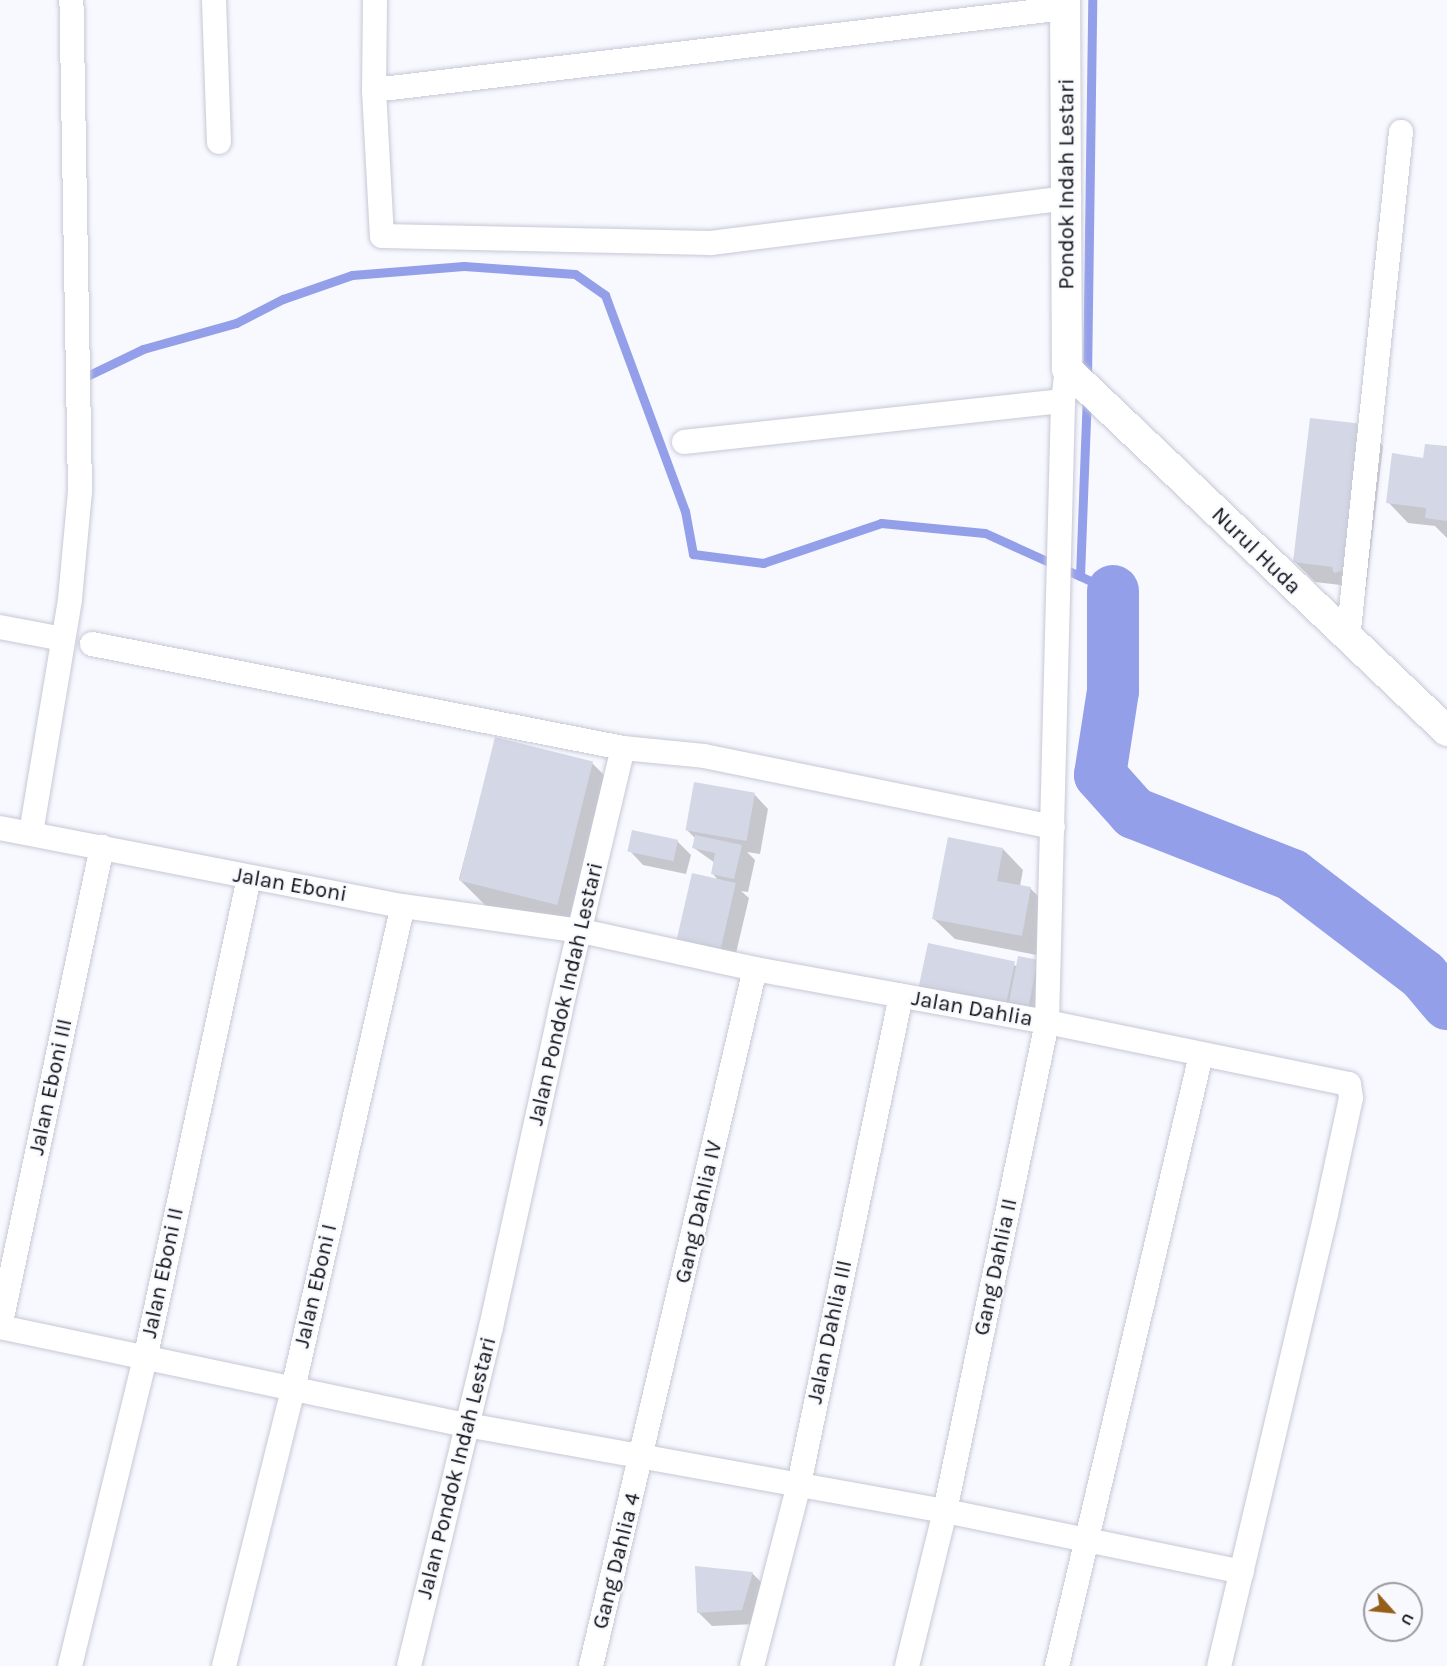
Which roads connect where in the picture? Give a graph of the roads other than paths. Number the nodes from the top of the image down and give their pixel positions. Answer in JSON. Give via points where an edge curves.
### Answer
{"nodes":[{"id":1,"x":71,"y":0,"type":"edge"},
{"id":2,"x":214,"y":0,"type":"edge"},
{"id":3,"x":375,"y":0,"type":"edge"},
{"id":4,"x":1065,"y":4,"type":"edge"},
{"id":5,"x":374,"y":90,"type":"junction"},
{"id":6,"x":1401,"y":132,"type":"dead end"},
{"id":7,"x":219,"y":142,"type":"dead end"},
{"id":8,"x":1069,"y":198,"type":"junction"},
{"id":9,"x":1067,"y":369,"type":"junction"},
{"id":10,"x":1063,"y":401,"type":"junction"},
{"id":11,"x":684,"y":442,"type":"dead end"},
{"id":12,"x":0,"y":627,"type":"edge"},
{"id":13,"x":63,"y":639,"type":"junction"},
{"id":14,"x":1348,"y":639,"type":"junction"},
{"id":15,"x":92,"y":644,"type":"dead end"},
{"id":16,"x":1447,"y":731,"type":"edge"},
{"id":17,"x":623,"y":748,"type":"junction"},
{"id":18,"x":1053,"y":827,"type":"junction"},
{"id":19,"x":0,"y":828,"type":"edge"},
{"id":20,"x":32,"y":833,"type":"junction"},
{"id":21,"x":102,"y":847,"type":"junction"},
{"id":22,"x":249,"y":878,"type":"junction"},
{"id":23,"x":403,"y":906,"type":"junction"},
{"id":24,"x":582,"y":931,"type":"junction"},
{"id":25,"x":754,"y":969,"type":"junction"},
{"id":26,"x":901,"y":996,"type":"junction"},
{"id":27,"x":1047,"y":1022,"type":"junction"},
{"id":28,"x":1201,"y":1055,"type":"junction"},
{"id":29,"x":0,"y":1327,"type":"edge"},
{"id":30,"x":145,"y":1359,"type":"junction"},
{"id":31,"x":293,"y":1389,"type":"junction"},
{"id":32,"x":467,"y":1425,"type":"junction"},
{"id":33,"x":643,"y":1455,"type":"junction"},
{"id":34,"x":798,"y":1484,"type":"junction"},
{"id":35,"x":945,"y":1511,"type":"junction"},
{"id":36,"x":1086,"y":1543,"type":"junction"},
{"id":37,"x":1242,"y":1572,"type":"junction"},
{"id":38,"x":70,"y":1666,"type":"edge"},
{"id":39,"x":224,"y":1666,"type":"edge"},
{"id":40,"x":409,"y":1666,"type":"edge"},
{"id":41,"x":591,"y":1666,"type":"edge"},
{"id":42,"x":752,"y":1666,"type":"edge"},
{"id":43,"x":907,"y":1666,"type":"edge"},
{"id":44,"x":1057,"y":1666,"type":"edge"},
{"id":45,"x":1219,"y":1666,"type":"edge"}],
"edges":[{"from":1,"to":13,"type":"street","via":[[80,492]]},
{"from":2,"to":7,"type":"street"},
{"from":3,"to":5,"type":"street"},
{"from":4,"to":5,"type":"street"},
{"from":4,"to":8,"type":"street","name":"Pondok Indah Lestari"},
{"from":5,"to":8,"type":"street","via":[[382,236],[711,243]]},
{"from":6,"to":14,"type":"street"},
{"from":8,"to":9,"type":"street","name":"Pondok Indah Lestari"},
{"from":9,"to":10,"type":"street","name":"Gang Dahlia II"},
{"from":9,"to":14,"type":"street","name":"Nurul Huda"},
{"from":10,"to":11,"type":"street"},
{"from":10,"to":18,"type":"street","name":"Gang Dahlia II"},
{"from":12,"to":13,"type":"street"},
{"from":13,"to":20,"type":"street"},
{"from":14,"to":16,"type":"street","name":"Nurul Huda"},
{"from":15,"to":17,"type":"street"},
{"from":17,"to":18,"type":"street","via":[[704,756]]},
{"from":17,"to":24,"type":"street","name":"Jalan Pondok Indah Lestari"},
{"from":18,"to":27,"type":"street","name":"Gang Dahlia II"},
{"from":19,"to":20,"type":"street","name":"Jalan Eboni"},
{"from":20,"to":21,"type":"street","name":"Jalan Eboni"},
{"from":21,"to":22,"type":"street","name":"Jalan Eboni"},
{"from":21,"to":29,"type":"street","name":"Jalan Eboni III"},
{"from":22,"to":23,"type":"street","name":"Jalan Eboni"},
{"from":22,"to":30,"type":"street","name":"Jalan Eboni II"},
{"from":23,"to":24,"type":"street","name":"Jalan Eboni"},
{"from":23,"to":31,"type":"street","name":"Jalan Eboni I"},
{"from":24,"to":25,"type":"street","name":"Jalan Dahlia"},
{"from":24,"to":32,"type":"street","name":"Jalan Pondok Indah Lestari"},
{"from":25,"to":26,"type":"street","name":"Jalan Dahlia"},
{"from":25,"to":33,"type":"street","name":"Gang Dahlia IV"},
{"from":26,"to":27,"type":"street","name":"Jalan Dahlia"},
{"from":26,"to":34,"type":"street","name":"Jalan Dahlia III"},
{"from":27,"to":28,"type":"street","name":"Jalan Dahlia"},
{"from":27,"to":35,"type":"street","name":"Gang Dahlia II"},
{"from":28,"to":36,"type":"street"},
{"from":28,"to":37,"type":"street","name":"Jalan Dahlia","via":[[1340,1080],[1349,1084],[1352,1098]]},
{"from":29,"to":30,"type":"street"},
{"from":30,"to":31,"type":"street"},
{"from":30,"to":38,"type":"street","name":"Jalan Eboni II"},
{"from":31,"to":32,"type":"street"},
{"from":31,"to":39,"type":"street","name":"Jalan Eboni I"},
{"from":32,"to":33,"type":"street"},
{"from":32,"to":40,"type":"street","name":"Jalan Pondok Indah Lestari"},
{"from":33,"to":34,"type":"street"},
{"from":33,"to":41,"type":"street","name":"Gang Dahlia 4"},
{"from":34,"to":35,"type":"street"},
{"from":34,"to":42,"type":"street","name":"Jalan Dahlia III"},
{"from":35,"to":36,"type":"street"},
{"from":35,"to":43,"type":"street","name":"Gang Dahlia II"},
{"from":36,"to":37,"type":"street"},
{"from":36,"to":44,"type":"street"},
{"from":37,"to":45,"type":"street"}]}
